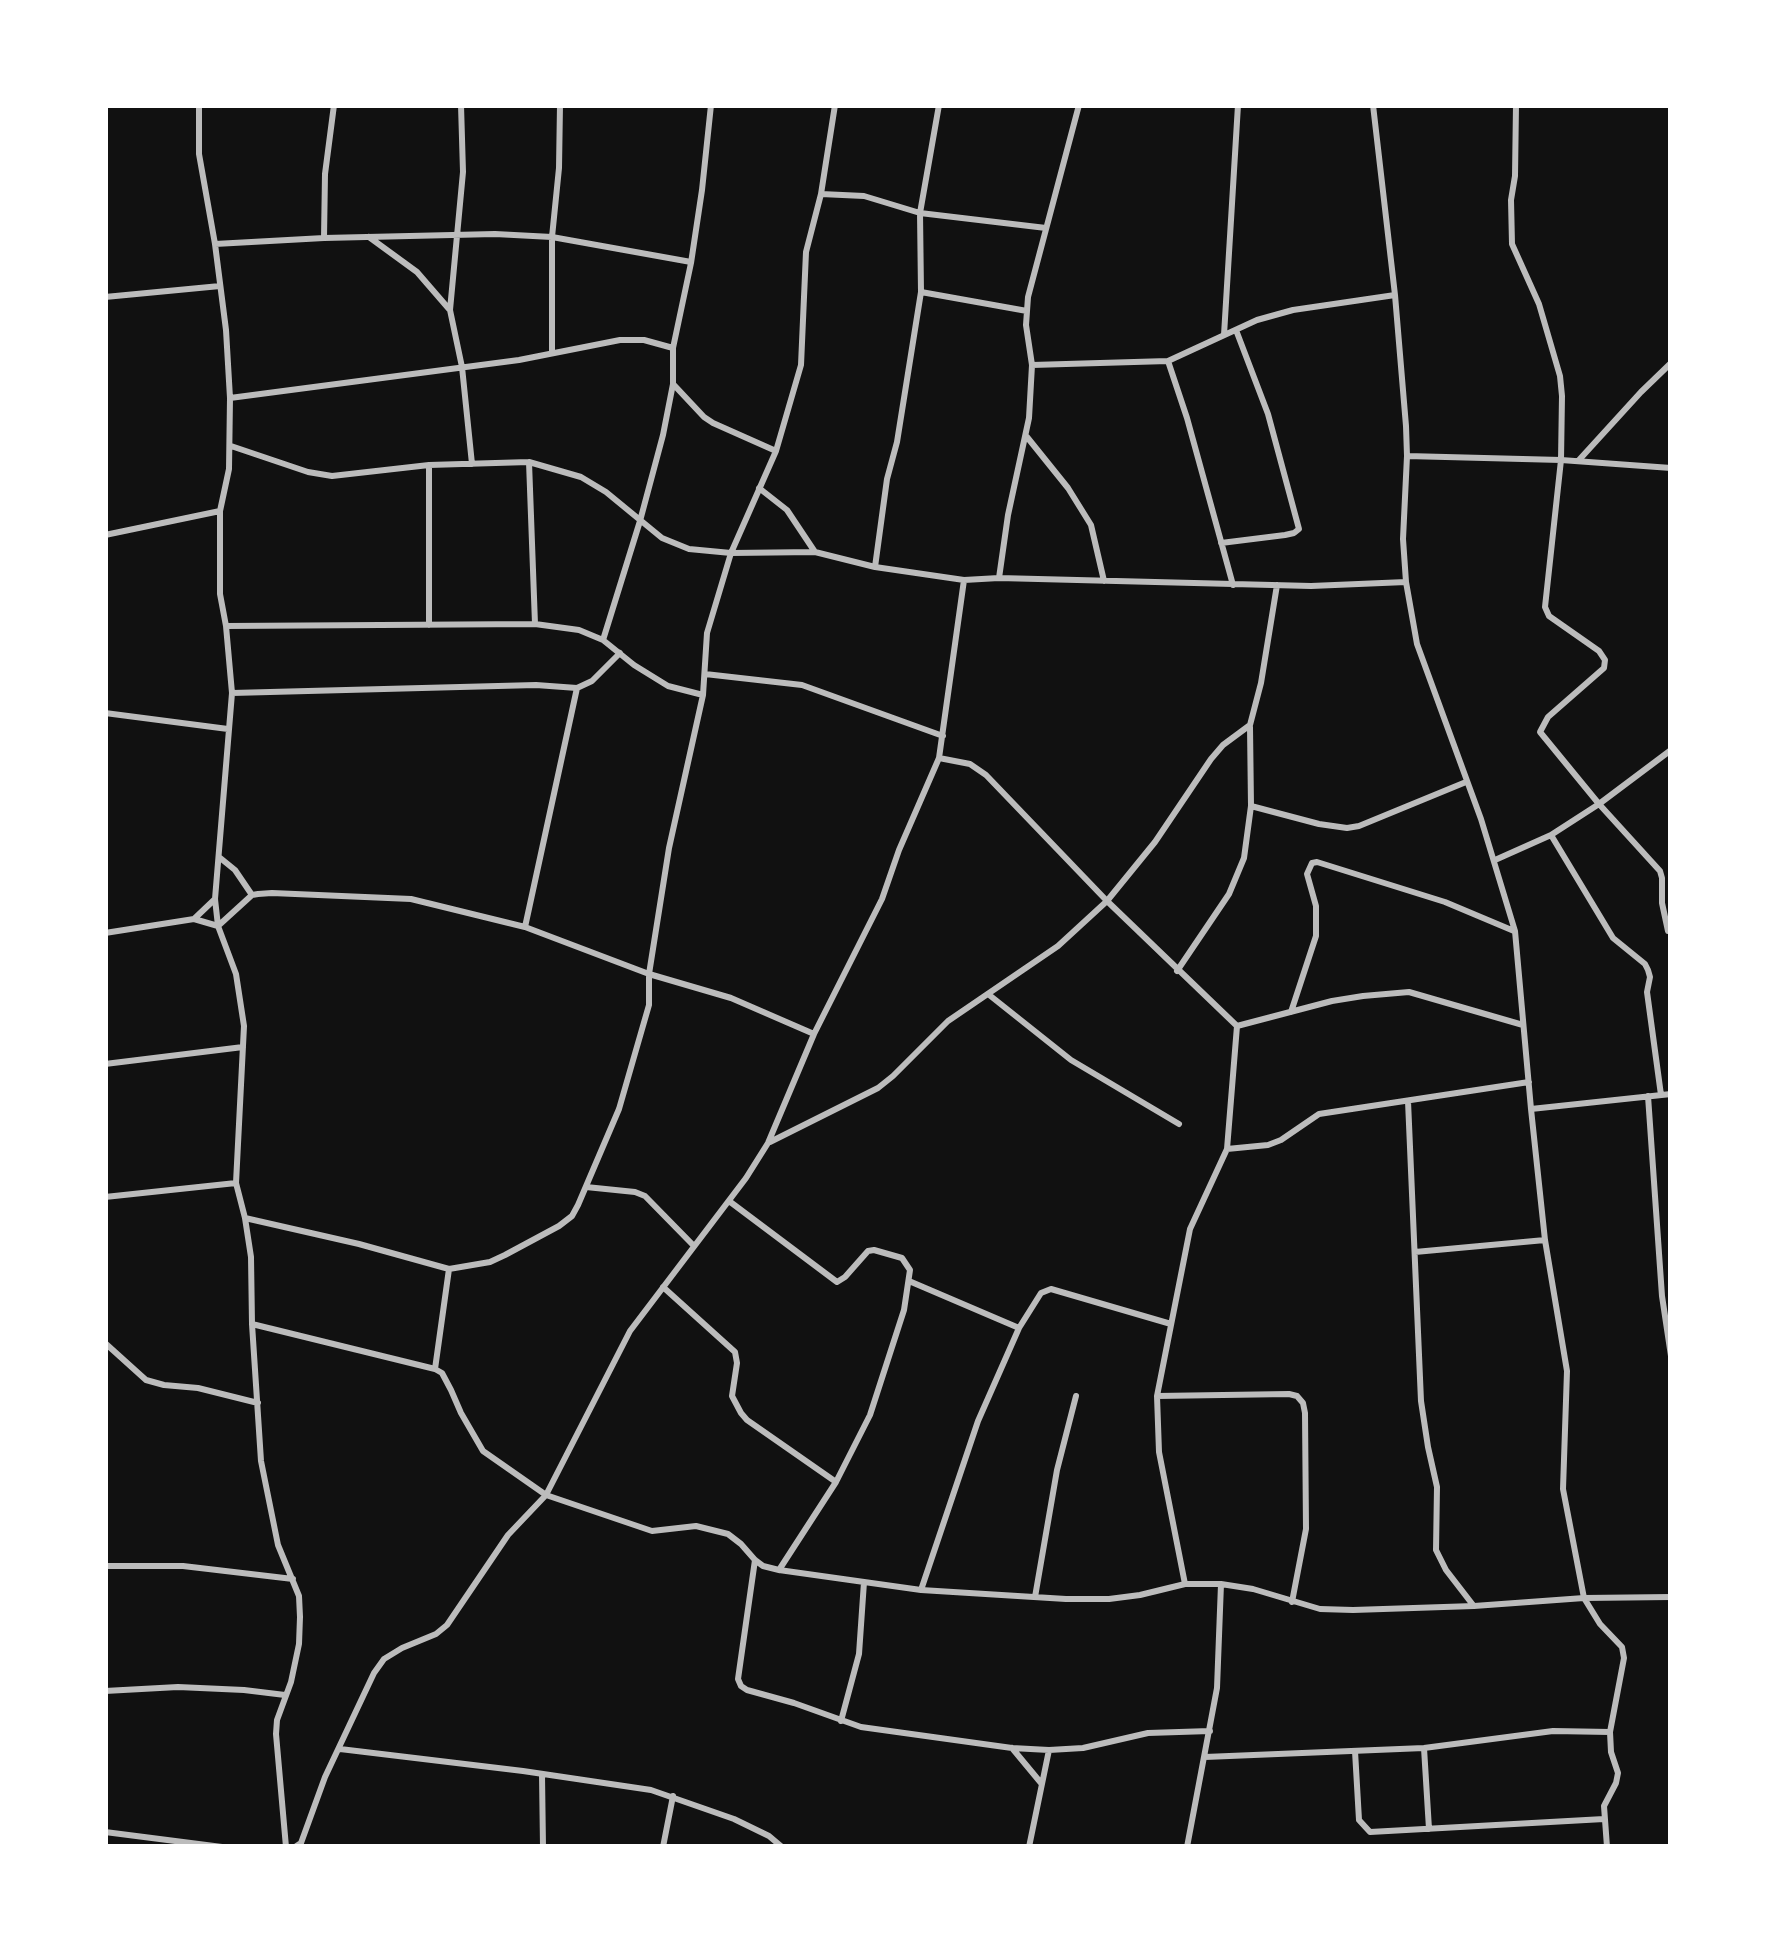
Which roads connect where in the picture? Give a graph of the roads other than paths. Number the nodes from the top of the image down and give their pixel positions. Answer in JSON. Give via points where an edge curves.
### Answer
{"nodes":[{"id":1,"x":199,"y":105,"type":"edge"},
{"id":2,"x":334,"y":105,"type":"edge"},
{"id":3,"x":461,"y":105,"type":"edge"},
{"id":4,"x":560,"y":105,"type":"edge"},
{"id":5,"x":711,"y":105,"type":"edge"},
{"id":6,"x":835,"y":105,"type":"edge"},
{"id":7,"x":939,"y":105,"type":"edge"},
{"id":8,"x":1080,"y":105,"type":"edge"},
{"id":9,"x":1238,"y":105,"type":"edge"},
{"id":10,"x":1372,"y":105,"type":"edge"},
{"id":11,"x":1516,"y":105,"type":"edge"},
{"id":12,"x":821,"y":194,"type":"junction"},
{"id":13,"x":920,"y":212,"type":"junction"},
{"id":14,"x":1046,"y":228,"type":"junction"},
{"id":15,"x":457,"y":234,"type":"junction"},
{"id":16,"x":368,"y":236,"type":"junction"},
{"id":17,"x":552,"y":237,"type":"junction"},
{"id":18,"x":324,"y":238,"type":"junction"},
{"id":19,"x":215,"y":244,"type":"junction"},
{"id":20,"x":692,"y":262,"type":"junction"},
{"id":21,"x":220,"y":286,"type":"junction"},
{"id":22,"x":920,"y":292,"type":"junction"},
{"id":23,"x":1395,"y":294,"type":"junction"},
{"id":24,"x":105,"y":296,"type":"edge"},
{"id":25,"x":450,"y":310,"type":"junction"},
{"id":26,"x":1027,"y":310,"type":"junction"},
{"id":27,"x":1236,"y":330,"type":"junction"},
{"id":28,"x":1224,"y":335,"type":"junction"},
{"id":29,"x":673,"y":348,"type":"junction"},
{"id":30,"x":552,"y":352,"type":"junction"},
{"id":31,"x":1168,"y":361,"type":"junction"},
{"id":32,"x":1671,"y":363,"type":"edge"},
{"id":33,"x":1032,"y":365,"type":"junction"},
{"id":34,"x":462,"y":368,"type":"junction"},
{"id":35,"x":673,"y":384,"type":"junction"},
{"id":36,"x":230,"y":398,"type":"junction"},
{"id":37,"x":1026,"y":436,"type":"junction"},
{"id":38,"x":231,"y":446,"type":"junction"},
{"id":39,"x":776,"y":452,"type":"junction"},
{"id":40,"x":1407,"y":456,"type":"junction"},
{"id":41,"x":1561,"y":460,"type":"junction"},
{"id":42,"x":529,"y":462,"type":"junction"},
{"id":43,"x":1578,"y":462,"type":"junction"},
{"id":44,"x":472,"y":464,"type":"junction"},
{"id":45,"x":429,"y":465,"type":"junction"},
{"id":46,"x":1671,"y":468,"type":"edge"},
{"id":47,"x":760,"y":488,"type":"junction"},
{"id":48,"x":220,"y":511,"type":"junction"},
{"id":49,"x":640,"y":521,"type":"junction"},
{"id":50,"x":105,"y":535,"type":"edge"},
{"id":51,"x":1221,"y":543,"type":"junction"},
{"id":52,"x":815,"y":552,"type":"junction"},
{"id":53,"x":731,"y":553,"type":"junction"},
{"id":54,"x":875,"y":567,"type":"junction"},
{"id":55,"x":999,"y":578,"type":"junction"},
{"id":56,"x":964,"y":580,"type":"junction"},
{"id":57,"x":1104,"y":581,"type":"junction"},
{"id":58,"x":1406,"y":582,"type":"junction"},
{"id":59,"x":1233,"y":585,"type":"junction"},
{"id":60,"x":1277,"y":585,"type":"junction"},
{"id":61,"x":535,"y":624,"type":"junction"},
{"id":62,"x":429,"y":625,"type":"junction"},
{"id":63,"x":226,"y":626,"type":"junction"},
{"id":64,"x":603,"y":640,"type":"junction"},
{"id":65,"x":620,"y":654,"type":"junction"},
{"id":66,"x":705,"y":674,"type":"junction"},
{"id":67,"x":577,"y":688,"type":"junction"},
{"id":68,"x":232,"y":693,"type":"junction"},
{"id":69,"x":704,"y":694,"type":"junction"},
{"id":70,"x":105,"y":712,"type":"edge"},
{"id":71,"x":1250,"y":726,"type":"junction"},
{"id":72,"x":228,"y":729,"type":"junction"},
{"id":73,"x":943,"y":736,"type":"junction"},
{"id":74,"x":1671,"y":750,"type":"edge"},
{"id":75,"x":939,"y":758,"type":"junction"},
{"id":76,"x":1466,"y":782,"type":"junction"},
{"id":77,"x":1599,"y":804,"type":"junction"},
{"id":78,"x":1251,"y":806,"type":"junction"},
{"id":79,"x":1551,"y":835,"type":"junction"},
{"id":80,"x":219,"y":857,"type":"junction"},
{"id":81,"x":1495,"y":860,"type":"junction"},
{"id":82,"x":252,"y":895,"type":"junction"},
{"id":83,"x":215,"y":899,"type":"junction"},
{"id":84,"x":1107,"y":901,"type":"junction"},
{"id":85,"x":194,"y":920,"type":"junction"},
{"id":86,"x":218,"y":926,"type":"junction"},
{"id":87,"x":525,"y":927,"type":"junction"},
{"id":88,"x":1515,"y":931,"type":"junction"},
{"id":89,"x":1668,"y":931,"type":"dead end"},
{"id":90,"x":105,"y":932,"type":"edge"},
{"id":91,"x":1178,"y":971,"type":"junction"},
{"id":92,"x":649,"y":974,"type":"junction"},
{"id":93,"x":988,"y":994,"type":"junction"},
{"id":94,"x":1291,"y":1012,"type":"junction"},
{"id":95,"x":1523,"y":1025,"type":"junction"},
{"id":96,"x":1236,"y":1026,"type":"junction"},
{"id":97,"x":814,"y":1034,"type":"junction"},
{"id":98,"x":243,"y":1047,"type":"junction"},
{"id":99,"x":105,"y":1064,"type":"edge"},
{"id":100,"x":1529,"y":1082,"type":"junction"},
{"id":101,"x":1671,"y":1094,"type":"edge"},
{"id":102,"x":1661,"y":1095,"type":"junction"},
{"id":103,"x":1648,"y":1096,"type":"junction"},
{"id":104,"x":1408,"y":1100,"type":"junction"},
{"id":105,"x":1530,"y":1109,"type":"junction"},
{"id":106,"x":1178,"y":1124,"type":"dead end"},
{"id":107,"x":768,"y":1142,"type":"junction"},
{"id":108,"x":1227,"y":1149,"type":"junction"},
{"id":109,"x":236,"y":1183,"type":"junction"},
{"id":110,"x":586,"y":1187,"type":"junction"},
{"id":111,"x":105,"y":1197,"type":"edge"},
{"id":112,"x":729,"y":1201,"type":"junction"},
{"id":113,"x":245,"y":1218,"type":"junction"},
{"id":114,"x":1546,"y":1240,"type":"junction"},
{"id":115,"x":694,"y":1246,"type":"junction"},
{"id":116,"x":1415,"y":1252,"type":"junction"},
{"id":117,"x":449,"y":1269,"type":"junction"},
{"id":118,"x":910,"y":1282,"type":"junction"},
{"id":119,"x":663,"y":1286,"type":"junction"},
{"id":120,"x":252,"y":1324,"type":"junction"},
{"id":121,"x":1171,"y":1324,"type":"junction"},
{"id":122,"x":1020,"y":1328,"type":"junction"},
{"id":123,"x":105,"y":1342,"type":"edge"},
{"id":124,"x":1671,"y":1356,"type":"edge"},
{"id":125,"x":435,"y":1369,"type":"junction"},
{"id":126,"x":1076,"y":1396,"type":"dead end"},
{"id":127,"x":1157,"y":1396,"type":"junction"},
{"id":128,"x":258,"y":1403,"type":"junction"},
{"id":129,"x":836,"y":1482,"type":"junction"},
{"id":130,"x":546,"y":1495,"type":"junction"},
{"id":131,"x":755,"y":1560,"type":"junction"},
{"id":132,"x":105,"y":1566,"type":"edge"},
{"id":133,"x":778,"y":1570,"type":"junction"},
{"id":134,"x":293,"y":1579,"type":"junction"},
{"id":135,"x":864,"y":1582,"type":"junction"},
{"id":136,"x":1185,"y":1584,"type":"junction"},
{"id":137,"x":1220,"y":1584,"type":"junction"},
{"id":138,"x":921,"y":1590,"type":"junction"},
{"id":139,"x":1671,"y":1596,"type":"edge"},
{"id":140,"x":1035,"y":1597,"type":"junction"},
{"id":141,"x":1584,"y":1598,"type":"junction"},
{"id":142,"x":1292,"y":1602,"type":"junction"},
{"id":143,"x":1474,"y":1606,"type":"junction"},
{"id":144,"x":105,"y":1691,"type":"edge"},
{"id":145,"x":285,"y":1696,"type":"junction"},
{"id":146,"x":841,"y":1720,"type":"junction"},
{"id":147,"x":1210,"y":1731,"type":"junction"},
{"id":148,"x":1610,"y":1732,"type":"junction"},
{"id":149,"x":1012,"y":1748,"type":"junction"},
{"id":150,"x":1424,"y":1748,"type":"junction"},
{"id":151,"x":340,"y":1749,"type":"junction"},
{"id":152,"x":1048,"y":1750,"type":"junction"},
{"id":153,"x":1355,"y":1751,"type":"junction"},
{"id":154,"x":1205,"y":1758,"type":"junction"},
{"id":155,"x":542,"y":1775,"type":"junction"},
{"id":156,"x":1042,"y":1784,"type":"junction"},
{"id":157,"x":673,"y":1796,"type":"junction"},
{"id":158,"x":1604,"y":1819,"type":"junction"},
{"id":159,"x":1429,"y":1829,"type":"junction"},
{"id":160,"x":105,"y":1832,"type":"edge"},
{"id":161,"x":170,"y":1844,"type":"edge"},
{"id":162,"x":301,"y":1845,"type":"edge"},
{"id":163,"x":222,"y":1847,"type":"edge"},
{"id":164,"x":286,"y":1847,"type":"edge"},
{"id":165,"x":543,"y":1847,"type":"edge"},
{"id":166,"x":663,"y":1847,"type":"edge"},
{"id":167,"x":782,"y":1847,"type":"edge"},
{"id":168,"x":1029,"y":1847,"type":"edge"},
{"id":169,"x":1187,"y":1847,"type":"edge"},
{"id":170,"x":1607,"y":1847,"type":"edge"}],
"edges":[{"from":1,"to":19,"type":"street"},
{"from":2,"to":18,"type":"street"},
{"from":3,"to":15,"type":"street"},
{"from":4,"to":17,"type":"street"},
{"from":5,"to":20,"type":"street"},
{"from":6,"to":12,"type":"street"},
{"from":7,"to":13,"type":"street"},
{"from":8,"to":14,"type":"street"},
{"from":9,"to":28,"type":"street"},
{"from":10,"to":23,"type":"street"},
{"from":11,"to":41,"type":"street","via":[[1512,244],[1560,376]]},
{"from":12,"to":13,"type":"street","via":[[864,196]]},
{"from":12,"to":39,"type":"street","via":[[806,252],[801,364]]},
{"from":13,"to":14,"type":"street"},
{"from":13,"to":22,"type":"street"},
{"from":14,"to":26,"type":"street"},
{"from":15,"to":16,"type":"street"},
{"from":15,"to":17,"type":"street"},
{"from":15,"to":25,"type":"street"},
{"from":16,"to":18,"type":"street"},
{"from":16,"to":25,"type":"street","via":[[416,272]]},
{"from":17,"to":20,"type":"street"},
{"from":17,"to":30,"type":"street"},
{"from":18,"to":19,"type":"street"},
{"from":19,"to":21,"type":"street"},
{"from":20,"to":29,"type":"street"},
{"from":21,"to":24,"type":"street"},
{"from":21,"to":36,"type":"street"},
{"from":22,"to":26,"type":"street"},
{"from":22,"to":54,"type":"street"},
{"from":23,"to":27,"type":"street","via":[[1294,310]]},
{"from":23,"to":40,"type":"street"},
{"from":25,"to":34,"type":"street"},
{"from":26,"to":33,"type":"street"},
{"from":27,"to":28,"type":"street"},
{"from":27,"to":51,"type":"street","via":[[1268,414],[1299,528]]},
{"from":28,"to":31,"type":"street"},
{"from":29,"to":30,"type":"street","via":[[620,340]]},
{"from":29,"to":35,"type":"street"},
{"from":30,"to":34,"type":"street"},
{"from":31,"to":33,"type":"street"},
{"from":31,"to":51,"type":"street"},
{"from":32,"to":43,"type":"street"},
{"from":33,"to":37,"type":"street"},
{"from":34,"to":36,"type":"street"},
{"from":34,"to":44,"type":"street"},
{"from":35,"to":39,"type":"street","via":[[713,423]]},
{"from":35,"to":49,"type":"street"},
{"from":36,"to":38,"type":"street"},
{"from":37,"to":55,"type":"street"},
{"from":37,"to":57,"type":"street","via":[[1091,524]]},
{"from":38,"to":45,"type":"street","via":[[332,476]]},
{"from":38,"to":48,"type":"street"},
{"from":39,"to":47,"type":"street"},
{"from":40,"to":41,"type":"street"},
{"from":40,"to":58,"type":"street"},
{"from":41,"to":43,"type":"street"},
{"from":41,"to":77,"type":"street","via":[[1545,607],[1605,660],[1540,732]]},
{"from":42,"to":44,"type":"street"},
{"from":42,"to":49,"type":"street","via":[[581,478]]},
{"from":42,"to":61,"type":"street"},
{"from":43,"to":46,"type":"street"},
{"from":44,"to":45,"type":"street"},
{"from":45,"to":62,"type":"street"},
{"from":47,"to":52,"type":"street","via":[[787,510]]},
{"from":47,"to":53,"type":"street"},
{"from":48,"to":50,"type":"street"},
{"from":48,"to":63,"type":"street"},
{"from":49,"to":53,"type":"street","via":[[675,545]]},
{"from":49,"to":64,"type":"street"},
{"from":51,"to":59,"type":"street"},
{"from":52,"to":53,"type":"street"},
{"from":52,"to":54,"type":"street"},
{"from":53,"to":66,"type":"street","via":[[707,633]]},
{"from":54,"to":56,"type":"street"},
{"from":55,"to":56,"type":"street"},
{"from":55,"to":57,"type":"street"},
{"from":56,"to":73,"type":"street"},
{"from":57,"to":59,"type":"street"},
{"from":58,"to":60,"type":"street"},
{"from":58,"to":76,"type":"street","via":[[1417,644]]},
{"from":59,"to":60,"type":"street"},
{"from":60,"to":71,"type":"street"},
{"from":61,"to":62,"type":"street"},
{"from":61,"to":64,"type":"street"},
{"from":62,"to":63,"type":"street"},
{"from":63,"to":68,"type":"street"},
{"from":64,"to":65,"type":"street"},
{"from":65,"to":67,"type":"street"},
{"from":65,"to":69,"type":"street","via":[[668,686]]},
{"from":66,"to":69,"type":"street"},
{"from":66,"to":73,"type":"street","via":[[793,682]]},
{"from":67,"to":68,"type":"street"},
{"from":67,"to":87,"type":"street"},
{"from":68,"to":72,"type":"street"},
{"from":69,"to":92,"type":"street","via":[[668,848]]},
{"from":70,"to":72,"type":"street"},
{"from":71,"to":78,"type":"street"},
{"from":71,"to":84,"type":"street","via":[[1210,758],[1156,842]]},
{"from":72,"to":80,"type":"street"},
{"from":73,"to":75,"type":"street"},
{"from":74,"to":77,"type":"street"},
{"from":75,"to":84,"type":"street","via":[[977,768]]},
{"from":75,"to":97,"type":"street","via":[[867,932]]},
{"from":76,"to":78,"type":"street","via":[[1347,828]]},
{"from":76,"to":81,"type":"street"},
{"from":77,"to":79,"type":"street"},
{"from":77,"to":89,"type":"street","via":[[1660,871]]},
{"from":78,"to":91,"type":"street","via":[[1234,885]]},
{"from":79,"to":81,"type":"street"},
{"from":79,"to":102,"type":"street","via":[[1613,938],[1648,970]]},
{"from":80,"to":82,"type":"street"},
{"from":80,"to":83,"type":"street"},
{"from":81,"to":88,"type":"street"},
{"from":82,"to":86,"type":"street"},
{"from":82,"to":87,"type":"street","via":[[412,899]]},
{"from":83,"to":85,"type":"street"},
{"from":83,"to":86,"type":"street"},
{"from":84,"to":91,"type":"street"},
{"from":84,"to":93,"type":"street","via":[[1058,946]]},
{"from":85,"to":86,"type":"street"},
{"from":85,"to":90,"type":"street"},
{"from":86,"to":98,"type":"street","via":[[236,974]]},
{"from":87,"to":92,"type":"street"},
{"from":88,"to":94,"type":"street","via":[[1312,862],[1307,874],[1316,936]]},
{"from":88,"to":95,"type":"street"},
{"from":91,"to":96,"type":"street"},
{"from":92,"to":97,"type":"street","via":[[731,998]]},
{"from":92,"to":110,"type":"street","via":[[649,1005],[619,1108]]},
{"from":93,"to":106,"type":"street","via":[[1071,1060]]},
{"from":93,"to":107,"type":"street","via":[[878,1088]]},
{"from":94,"to":95,"type":"street","via":[[1409,992]]},
{"from":94,"to":96,"type":"street"},
{"from":95,"to":100,"type":"street"},
{"from":96,"to":108,"type":"street"},
{"from":97,"to":107,"type":"street"},
{"from":98,"to":99,"type":"street"},
{"from":98,"to":109,"type":"street"},
{"from":100,"to":104,"type":"street"},
{"from":100,"to":105,"type":"street"},
{"from":101,"to":102,"type":"street"},
{"from":102,"to":103,"type":"street"},
{"from":103,"to":105,"type":"street"},
{"from":103,"to":124,"type":"street"},
{"from":104,"to":108,"type":"street","via":[[1318,1114],[1282,1140]]},
{"from":104,"to":116,"type":"street"},
{"from":105,"to":114,"type":"street"},
{"from":107,"to":112,"type":"street"},
{"from":108,"to":121,"type":"street","via":[[1190,1229]]},
{"from":109,"to":111,"type":"street"},
{"from":109,"to":113,"type":"street"},
{"from":110,"to":115,"type":"street","via":[[645,1196]]},
{"from":110,"to":117,"type":"street","via":[[560,1226],[490,1262]]},
{"from":112,"to":115,"type":"street"},
{"from":112,"to":118,"type":"street","via":[[833,1281],[841,1282],[874,1250],[902,1258]]},
{"from":113,"to":117,"type":"street"},
{"from":113,"to":120,"type":"street"},
{"from":114,"to":116,"type":"street"},
{"from":114,"to":141,"type":"street","via":[[1568,1371],[1564,1489]]},
{"from":115,"to":119,"type":"street"},
{"from":116,"to":143,"type":"street","via":[[1422,1401],[1437,1486],[1436,1550]]},
{"from":117,"to":125,"type":"street"},
{"from":118,"to":122,"type":"street"},
{"from":118,"to":129,"type":"street","via":[[878,1396]]},
{"from":119,"to":129,"type":"street","via":[[735,1352],[732,1396],[741,1413]]},
{"from":119,"to":130,"type":"street","via":[[630,1331]]},
{"from":120,"to":125,"type":"street"},
{"from":120,"to":128,"type":"street"},
{"from":121,"to":122,"type":"street","via":[[1052,1289],[1041,1293]]},
{"from":121,"to":127,"type":"street"},
{"from":122,"to":138,"type":"street","via":[[978,1421]]},
{"from":123,"to":128,"type":"street","via":[[146,1380]]},
{"from":125,"to":130,"type":"street","via":[[484,1451]]},
{"from":126,"to":140,"type":"street"},
{"from":127,"to":136,"type":"street","via":[[1159,1452]]},
{"from":127,"to":142,"type":"street","via":[[1289,1394],[1302,1403],[1306,1529]]},
{"from":128,"to":134,"type":"street","via":[[270,1509]]},
{"from":129,"to":133,"type":"street"},
{"from":130,"to":131,"type":"street","via":[[652,1531],[696,1526],[728,1534]]},
{"from":130,"to":151,"type":"street","via":[[508,1535],[447,1625],[384,1660]]},
{"from":131,"to":133,"type":"street"},
{"from":131,"to":146,"type":"street","via":[[738,1679],[742,1686]]},
{"from":132,"to":134,"type":"street","via":[[182,1566]]},
{"from":133,"to":135,"type":"street"},
{"from":134,"to":145,"type":"street","via":[[299,1644]]},
{"from":135,"to":138,"type":"street"},
{"from":135,"to":146,"type":"street","via":[[859,1654]]},
{"from":136,"to":137,"type":"street"},
{"from":136,"to":140,"type":"street","via":[[1109,1599]]},
{"from":137,"to":142,"type":"street"},
{"from":137,"to":147,"type":"street"},
{"from":138,"to":140,"type":"street"},
{"from":139,"to":141,"type":"street"},
{"from":141,"to":143,"type":"street"},
{"from":141,"to":148,"type":"street","via":[[1622,1647]]},
{"from":142,"to":143,"type":"street","via":[[1353,1610]]},
{"from":144,"to":145,"type":"street","via":[[178,1687]]},
{"from":145,"to":164,"type":"street","via":[[276,1734]]},
{"from":146,"to":149,"type":"street","via":[[881,1732]]},
{"from":147,"to":152,"type":"street","via":[[1148,1732]]},
{"from":147,"to":154,"type":"street"},
{"from":148,"to":150,"type":"street","via":[[1553,1731]]},
{"from":148,"to":158,"type":"street","via":[[1618,1773]]},
{"from":149,"to":152,"type":"street"},
{"from":149,"to":156,"type":"street"},
{"from":150,"to":153,"type":"street"},
{"from":150,"to":159,"type":"street"},
{"from":151,"to":155,"type":"street"},
{"from":151,"to":162,"type":"street"},
{"from":152,"to":156,"type":"street"},
{"from":153,"to":154,"type":"street"},
{"from":153,"to":159,"type":"street","via":[[1363,1827]]},
{"from":154,"to":169,"type":"street"},
{"from":155,"to":157,"type":"street"},
{"from":155,"to":165,"type":"street"},
{"from":156,"to":168,"type":"street"},
{"from":157,"to":166,"type":"street"},
{"from":157,"to":167,"type":"street","via":[[734,1819]]},
{"from":158,"to":159,"type":"street"},
{"from":158,"to":170,"type":"street"},
{"from":160,"to":161,"type":"street"},
{"from":161,"to":163,"type":"street"}]}
